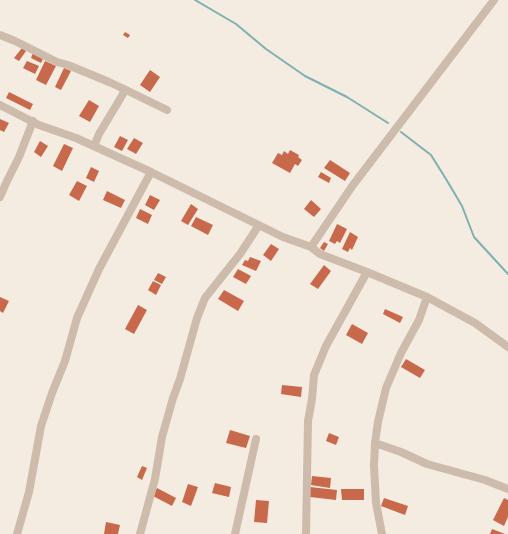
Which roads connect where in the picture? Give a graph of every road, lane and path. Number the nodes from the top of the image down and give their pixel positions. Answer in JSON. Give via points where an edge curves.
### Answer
{"nodes":[{"id":1,"x":494,"y":0,"type":"edge"},
{"id":2,"x":0,"y":35,"type":"edge"},
{"id":3,"x":124,"y":89,"type":"junction"},
{"id":4,"x":0,"y":105,"type":"edge"},
{"id":5,"x":166,"y":110,"type":"dead end"},
{"id":6,"x":33,"y":121,"type":"junction"},
{"id":7,"x":94,"y":146,"type":"junction"},
{"id":8,"x":150,"y":172,"type":"junction"},
{"id":9,"x":0,"y":197,"type":"edge"},
{"id":10,"x":260,"y":225,"type":"junction"},
{"id":11,"x":311,"y":246,"type":"junction"},
{"id":12,"x":367,"y":272,"type":"junction"},
{"id":13,"x":427,"y":297,"type":"junction"},
{"id":14,"x":508,"y":348,"type":"edge"},
{"id":15,"x":256,"y":439,"type":"dead end"},
{"id":16,"x":375,"y":444,"type":"junction"},
{"id":17,"x":508,"y":489,"type":"edge"},
{"id":18,"x":17,"y":534,"type":"edge"},
{"id":19,"x":140,"y":534,"type":"edge"},
{"id":20,"x":235,"y":534,"type":"edge"},
{"id":21,"x":306,"y":534,"type":"edge"},
{"id":22,"x":382,"y":534,"type":"edge"}],
"edges":[{"from":1,"to":11,"type":"street","via":[[353,185]]},
{"from":2,"to":3,"type":"street"},
{"from":3,"to":5,"type":"street"},
{"from":3,"to":7,"type":"street"},
{"from":4,"to":6,"type":"street"},
{"from":6,"to":7,"type":"street"},
{"from":6,"to":9,"type":"street"},
{"from":7,"to":8,"type":"street"},
{"from":8,"to":10,"type":"street"},
{"from":8,"to":18,"type":"street","via":[[99,269],[77,318],[41,426],[29,492]]},
{"from":10,"to":11,"type":"street","via":[[283,237]]},
{"from":10,"to":19,"type":"street","via":[[205,298],[197,318],[162,437]]},
{"from":11,"to":12,"type":"street","via":[[320,254]]},
{"from":12,"to":13,"type":"street"},
{"from":12,"to":21,"type":"street","via":[[326,346],[314,375],[308,421]]},
{"from":13,"to":14,"type":"street","via":[[474,323]]},
{"from":13,"to":16,"type":"street","via":[[419,320],[386,388]]},
{"from":15,"to":20,"type":"street"},
{"from":16,"to":17,"type":"street","via":[[427,464]]},
{"from":16,"to":22,"type":"street","via":[[376,503]]}]}
